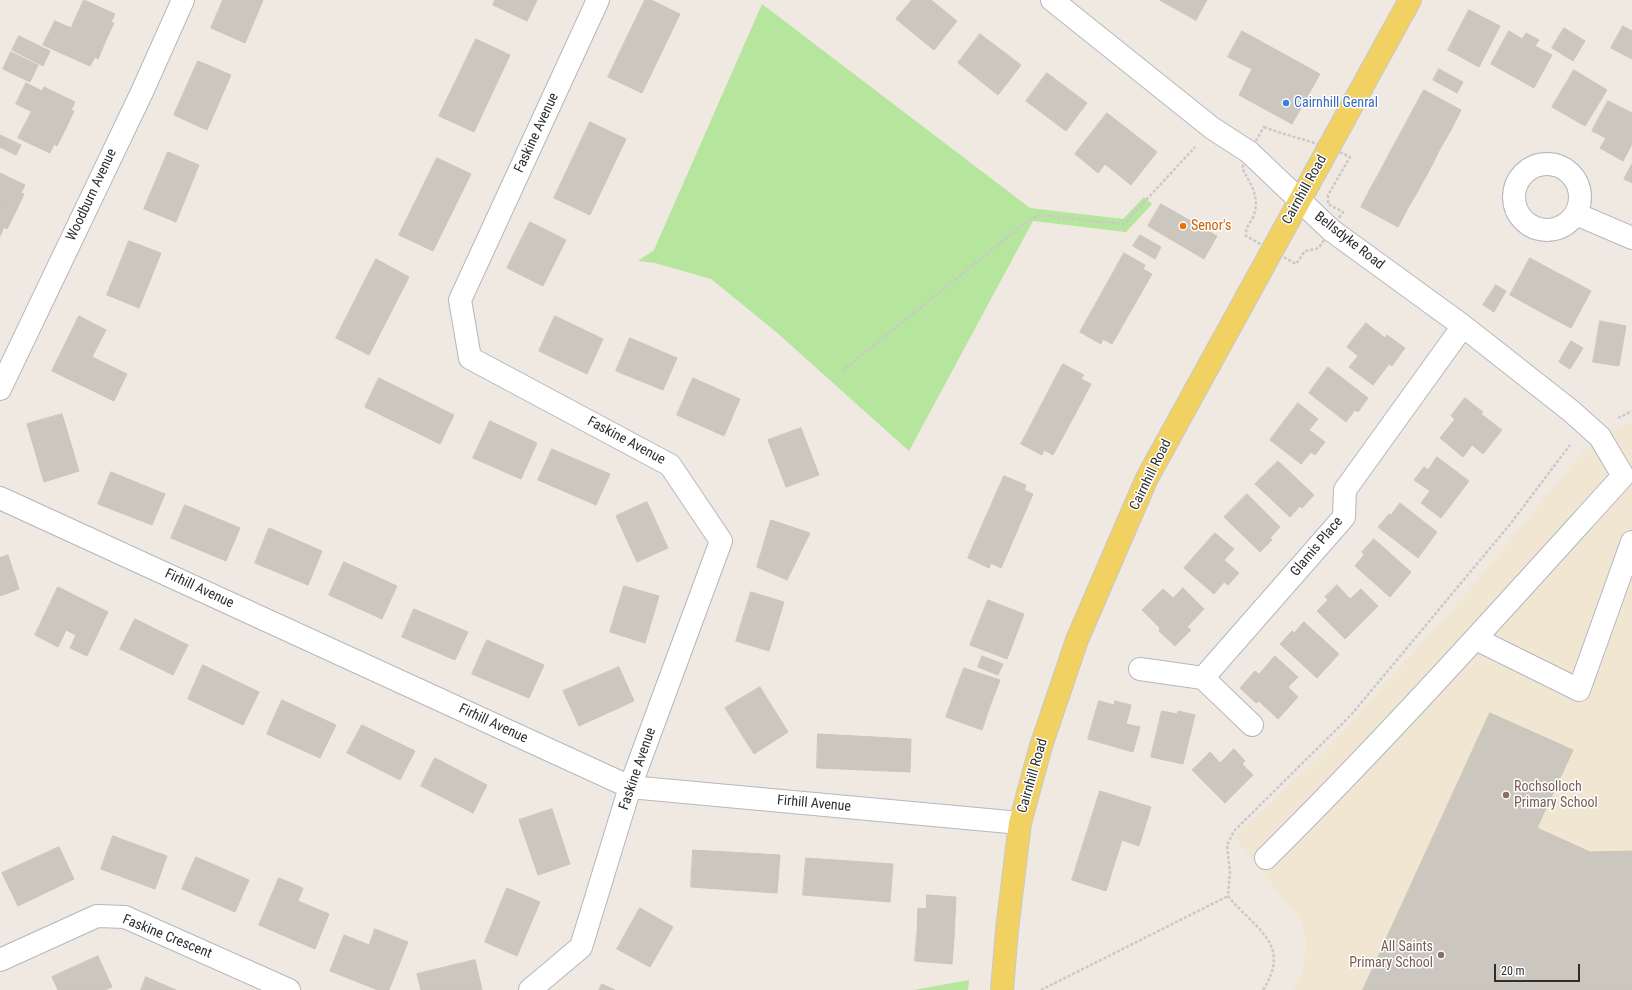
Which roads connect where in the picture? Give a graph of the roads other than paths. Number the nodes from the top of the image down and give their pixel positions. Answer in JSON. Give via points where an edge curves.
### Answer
{"nodes":[{"id":1,"x":183,"y":0,"type":"edge"},
{"id":2,"x":598,"y":0,"type":"edge"},
{"id":3,"x":1052,"y":0,"type":"edge"},
{"id":4,"x":1410,"y":0,"type":"edge"},
{"id":5,"x":1299,"y":201,"type":"junction"},
{"id":6,"x":1576,"y":214,"type":"dead end"},
{"id":7,"x":1632,"y":238,"type":"edge"},
{"id":8,"x":1463,"y":326,"type":"junction"},
{"id":9,"x":0,"y":389,"type":"edge"},
{"id":10,"x":1628,"y":484,"type":"edge"},
{"id":11,"x":0,"y":498,"type":"edge"},
{"id":12,"x":1632,"y":542,"type":"edge"},
{"id":13,"x":1476,"y":639,"type":"junction"},
{"id":14,"x":1140,"y":669,"type":"dead end"},
{"id":15,"x":1203,"y":678,"type":"junction"},
{"id":16,"x":1252,"y":725,"type":"dead end"},
{"id":17,"x":630,"y":787,"type":"junction"},
{"id":18,"x":1020,"y":823,"type":"junction"},
{"id":19,"x":1266,"y":858,"type":"dead end"},
{"id":20,"x":0,"y":960,"type":"edge"},
{"id":21,"x":289,"y":990,"type":"edge"},
{"id":22,"x":530,"y":990,"type":"edge"},
{"id":23,"x":1002,"y":990,"type":"edge"}],
"edges":[{"from":1,"to":9,"type":"street","name":"Woodburn Avenue","via":[[142,92]]},
{"from":2,"to":17,"type":"street","name":"Faskine Avenue","via":[[460,300],[470,358],[670,465],[721,541]]},
{"from":3,"to":5,"type":"street","name":"Bellsdyke Road","via":[[1212,128],[1249,152]]},
{"from":4,"to":5,"type":"main road","name":"Cairnhill Road"},
{"from":5,"to":8,"type":"street","name":"Bellsdyke Road","via":[[1331,230]]},
{"from":5,"to":18,"type":"main road","name":"Cairnhill Road","via":[[1148,478],[1077,640],[1041,746]]},
{"from":6,"to":7,"type":"street"},
{"from":8,"to":10,"type":"street","name":"Bellsdyke Road","via":[[1594,431]]},
{"from":8,"to":15,"type":"street","name":"Glamis Place","via":[[1345,490],[1344,517]]},
{"from":10,"to":13,"type":"street"},
{"from":11,"to":17,"type":"street","name":"Firhill Avenue"},
{"from":12,"to":13,"type":"street","via":[[1579,690]]},
{"from":13,"to":19,"type":"street","via":[[1349,775]]},
{"from":14,"to":15,"type":"street"},
{"from":15,"to":16,"type":"street"},
{"from":17,"to":18,"type":"street","name":"Firhill Avenue"},
{"from":17,"to":22,"type":"street","name":"Faskine Avenue","via":[[581,948]]},
{"from":18,"to":23,"type":"main road","name":"Cairnhill Road"},
{"from":20,"to":21,"type":"street","name":"Faskine Crescent","via":[[97,916],[125,917]]}]}
